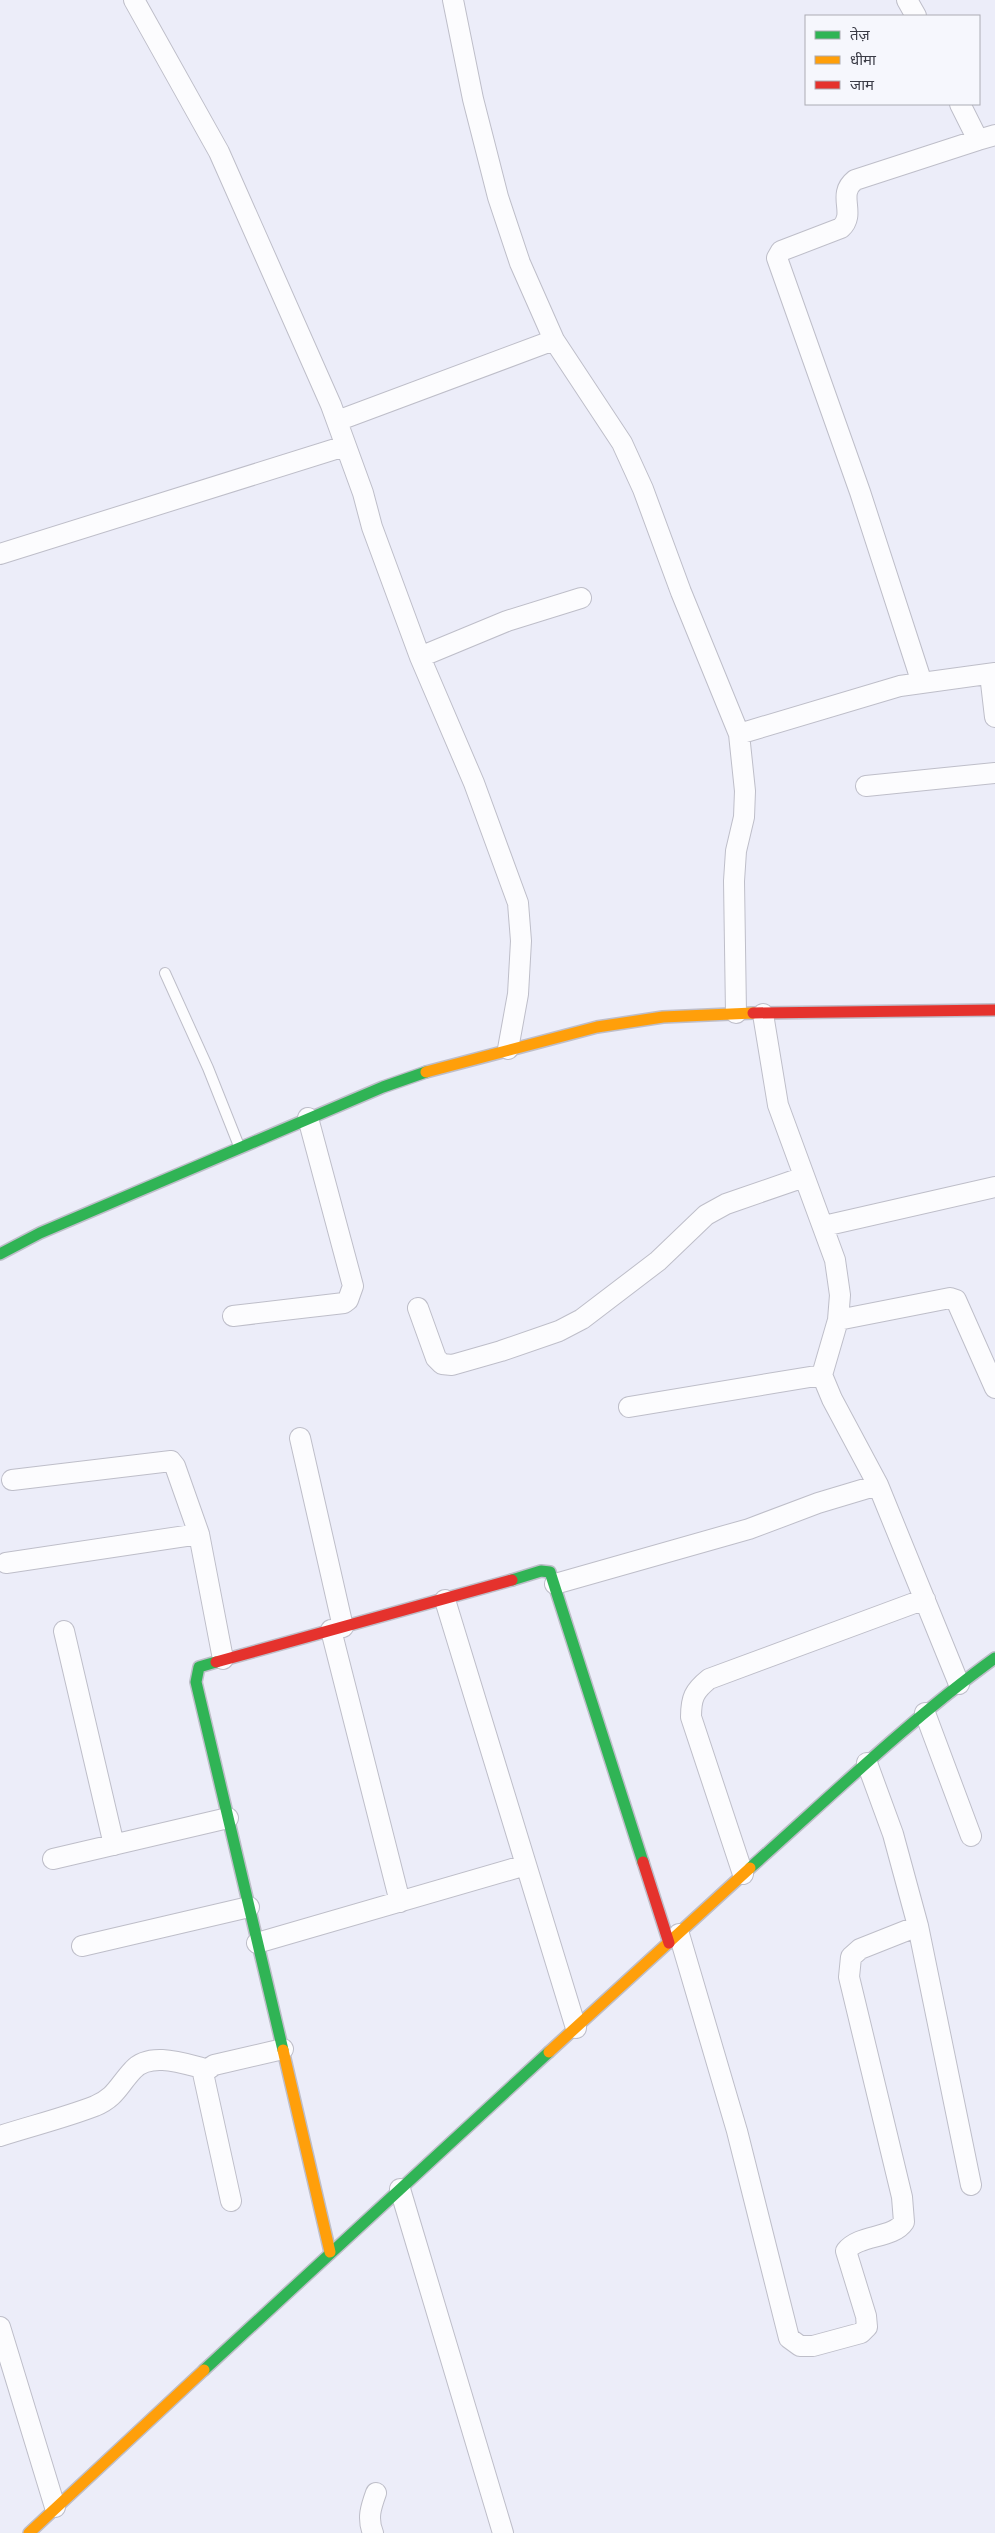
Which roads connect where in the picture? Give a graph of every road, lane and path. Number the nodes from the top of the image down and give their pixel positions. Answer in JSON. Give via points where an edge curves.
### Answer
{"nodes":[{"id":1,"x":134,"y":0,"type":"edge"},
{"id":2,"x":453,"y":0,"type":"edge"},
{"id":3,"x":907,"y":0,"type":"edge"},
{"id":4,"x":915,"y":15,"type":"edge"},
{"id":5,"x":961,"y":105,"type":"edge"},
{"id":6,"x":987,"y":138,"type":"edge"},
{"id":7,"x":554,"y":340,"type":"junction"},
{"id":8,"x":336,"y":421,"type":"junction"},
{"id":9,"x":345,"y":446,"type":"junction"},
{"id":10,"x":0,"y":554,"type":"edge"},
{"id":11,"x":581,"y":598,"type":"dead end"},
{"id":12,"x":420,"y":656,"type":"junction"},
{"id":13,"x":992,"y":673,"type":"edge"},
{"id":14,"x":922,"y":683,"type":"junction"},
{"id":15,"x":995,"y":717,"type":"edge"},
{"id":16,"x":740,"y":734,"type":"junction"},
{"id":17,"x":995,"y":773,"type":"edge"},
{"id":18,"x":866,"y":786,"type":"dead end"},
{"id":19,"x":165,"y":973,"type":"dead end"},
{"id":20,"x":995,"y":1010,"type":"edge"},
{"id":21,"x":736,"y":1013,"type":"junction"},
{"id":22,"x":763,"y":1014,"type":"junction"},
{"id":23,"x":508,"y":1049,"type":"junction"},
{"id":24,"x":308,"y":1118,"type":"junction"},
{"id":25,"x":239,"y":1147,"type":"junction"},
{"id":26,"x":804,"y":1177,"type":"junction"},
{"id":27,"x":995,"y":1187,"type":"edge"},
{"id":28,"x":824,"y":1226,"type":"junction"},
{"id":29,"x":0,"y":1254,"type":"edge"},
{"id":30,"x":418,"y":1308,"type":"dead end"},
{"id":31,"x":233,"y":1316,"type":"dead end"},
{"id":32,"x":838,"y":1320,"type":"junction"},
{"id":33,"x":822,"y":1375,"type":"junction"},
{"id":34,"x":995,"y":1388,"type":"edge"},
{"id":35,"x":629,"y":1406,"type":"dead end"},
{"id":36,"x":300,"y":1438,"type":"dead end"},
{"id":37,"x":12,"y":1480,"type":"dead end"},
{"id":38,"x":878,"y":1485,"type":"junction"},
{"id":39,"x":199,"y":1534,"type":"junction"},
{"id":40,"x":6,"y":1563,"type":"dead end"},
{"id":41,"x":555,"y":1584,"type":"junction"},
{"id":42,"x":924,"y":1599,"type":"junction"},
{"id":43,"x":446,"y":1600,"type":"junction"},
{"id":44,"x":337,"y":1629,"type":"junction"},
{"id":45,"x":64,"y":1631,"type":"dead end"},
{"id":46,"x":995,"y":1658,"type":"edge"},
{"id":47,"x":223,"y":1660,"type":"junction"},
{"id":48,"x":959,"y":1684,"type":"junction"},
{"id":49,"x":925,"y":1713,"type":"junction"},
{"id":50,"x":867,"y":1763,"type":"junction"},
{"id":51,"x":228,"y":1818,"type":"junction"},
{"id":52,"x":972,"y":1836,"type":"dead end"},
{"id":53,"x":114,"y":1844,"type":"junction"},
{"id":54,"x":53,"y":1859,"type":"dead end"},
{"id":55,"x":526,"y":1865,"type":"junction"},
{"id":56,"x":743,"y":1874,"type":"junction"},
{"id":57,"x":400,"y":1902,"type":"junction"},
{"id":58,"x":249,"y":1907,"type":"junction"},
{"id":59,"x":918,"y":1926,"type":"junction"},
{"id":60,"x":674,"y":1938,"type":"junction"},
{"id":61,"x":258,"y":1943,"type":"junction"},
{"id":62,"x":82,"y":1946,"type":"dead end"},
{"id":63,"x":576,"y":2028,"type":"junction"},
{"id":64,"x":282,"y":2049,"type":"junction"},
{"id":65,"x":206,"y":2069,"type":"junction"},
{"id":66,"x":0,"y":2136,"type":"edge"},
{"id":67,"x":971,"y":2185,"type":"dead end"},
{"id":68,"x":400,"y":2189,"type":"junction"},
{"id":69,"x":230,"y":2201,"type":"dead end"},
{"id":70,"x":330,"y":2252,"type":"junction"},
{"id":71,"x":0,"y":2327,"type":"edge"},
{"id":72,"x":376,"y":2493,"type":"dead end"},
{"id":73,"x":55,"y":2507,"type":"junction"},
{"id":74,"x":29,"y":2533,"type":"edge"},
{"id":75,"x":373,"y":2533,"type":"edge"},
{"id":76,"x":503,"y":2533,"type":"edge"}],
"edges":[{"from":1,"to":8,"type":"street","via":[[219,152]]},
{"from":2,"to":7,"type":"street","via":[[473,99],[498,197],[520,263]]},
{"from":3,"to":4,"type":"street"},
{"from":5,"to":6,"type":"street"},
{"from":6,"to":14,"type":"street","via":[[855,180],[846,193],[848,218],[845,225],[781,251],[777,258],[860,492]]},
{"from":7,"to":8,"type":"street"},
{"from":7,"to":16,"type":"street","via":[[625,450]]},
{"from":8,"to":9,"type":"street"},
{"from":9,"to":10,"type":"street"},
{"from":9,"to":12,"type":"street"},
{"from":11,"to":12,"type":"street","via":[[507,621]]},
{"from":12,"to":23,"type":"street","via":[[474,783],[518,903],[521,941],[518,994]]},
{"from":13,"to":14,"type":"street"},
{"from":13,"to":15,"type":"street"},
{"from":14,"to":16,"type":"street"},
{"from":16,"to":21,"type":"street","via":[[745,791],[734,882]]},
{"from":17,"to":18,"type":"street"},
{"from":19,"to":25,"type":"lane"},
{"from":20,"to":22,"type":"main road"},
{"from":21,"to":22,"type":"main road"},
{"from":21,"to":23,"type":"main road","via":[[663,1017],[597,1027]]},
{"from":22,"to":26,"type":"street","via":[[778,1105]]},
{"from":23,"to":24,"type":"main road","via":[[447,1065]]},
{"from":24,"to":25,"type":"main road"},
{"from":24,"to":31,"type":"street","via":[[353,1286],[351,1293],[344,1302]]},
{"from":25,"to":29,"type":"main road","via":[[40,1233]]},
{"from":26,"to":28,"type":"street"},
{"from":26,"to":30,"type":"street","via":[[726,1204],[706,1215],[658,1261],[582,1319],[559,1331],[501,1351],[452,1365],[442,1364],[436,1358]]},
{"from":27,"to":28,"type":"street"},
{"from":28,"to":32,"type":"street","via":[[835,1260],[840,1295]]},
{"from":32,"to":33,"type":"street"},
{"from":32,"to":34,"type":"street","via":[[950,1298],[956,1300]]},
{"from":33,"to":35,"type":"street"},
{"from":33,"to":38,"type":"street"},
{"from":36,"to":44,"type":"street"},
{"from":37,"to":39,"type":"street","via":[[171,1461]]},
{"from":38,"to":41,"type":"street","via":[[749,1529]]},
{"from":38,"to":42,"type":"street"},
{"from":39,"to":40,"type":"street"},
{"from":39,"to":47,"type":"street"},
{"from":41,"to":43,"type":"main road","via":[[550,1572],[541,1571]]},
{"from":41,"to":60,"type":"main road"},
{"from":42,"to":48,"type":"street"},
{"from":42,"to":56,"type":"street","via":[[709,1679],[695,1690],[691,1717]]},
{"from":43,"to":44,"type":"main road"},
{"from":43,"to":55,"type":"street"},
{"from":44,"to":47,"type":"main road"},
{"from":44,"to":57,"type":"street"},
{"from":45,"to":53,"type":"street"},
{"from":46,"to":48,"type":"main road"},
{"from":47,"to":51,"type":"main road","via":[[199,1666],[196,1682]]},
{"from":48,"to":49,"type":"main road"},
{"from":49,"to":50,"type":"main road"},
{"from":49,"to":52,"type":"street"},
{"from":50,"to":56,"type":"main road"},
{"from":50,"to":59,"type":"street","via":[[893,1834]]},
{"from":51,"to":53,"type":"street"},
{"from":51,"to":58,"type":"main road"},
{"from":53,"to":54,"type":"street"},
{"from":55,"to":57,"type":"street"},
{"from":55,"to":63,"type":"street"},
{"from":56,"to":60,"type":"main road"},
{"from":57,"to":61,"type":"street"},
{"from":58,"to":61,"type":"main road"},
{"from":58,"to":62,"type":"street"},
{"from":59,"to":60,"type":"street","via":[[860,1949],[851,1957],[849,1976],[902,2198],[904,2222],[898,2229],[852,2244],[846,2251],[867,2327],[861,2333],[813,2346],[800,2346],[789,2338],[737,2131]]},
{"from":59,"to":67,"type":"street"},
{"from":60,"to":63,"type":"main road"},
{"from":61,"to":64,"type":"main road"},
{"from":63,"to":68,"type":"main road"},
{"from":64,"to":65,"type":"street"},
{"from":64,"to":70,"type":"main road"},
{"from":65,"to":66,"type":"street","via":[[160,2059],[146,2063],[133,2069],[114,2096]]},
{"from":65,"to":69,"type":"street","via":[[203,2073],[204,2086]]},
{"from":68,"to":70,"type":"main road"},
{"from":68,"to":76,"type":"street"},
{"from":70,"to":73,"type":"main road"},
{"from":71,"to":73,"type":"street"},
{"from":72,"to":75,"type":"street","via":[[370,2510],[369,2524]]},
{"from":73,"to":74,"type":"main road"}]}
